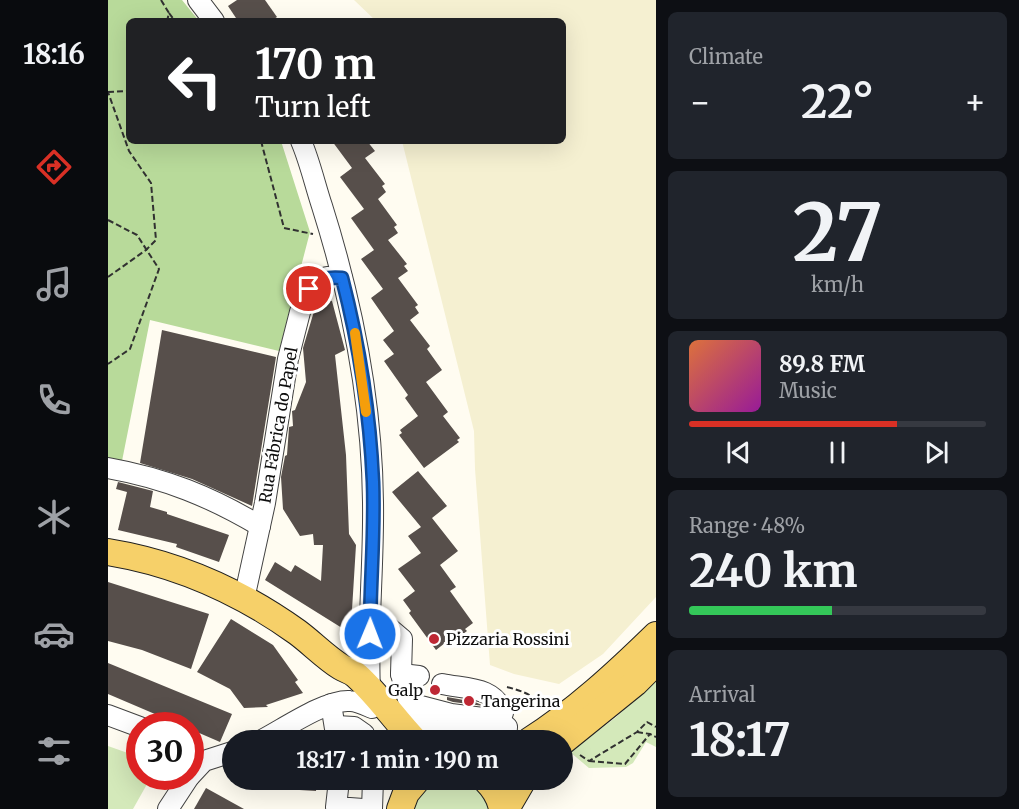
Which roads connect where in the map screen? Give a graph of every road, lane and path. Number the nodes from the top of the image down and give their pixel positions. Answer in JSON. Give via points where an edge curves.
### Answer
{"nodes":[{"id":1,"x":161,"y":0,"type":"edge"},
{"id":2,"x":198,"y":0,"type":"edge"},
{"id":3,"x":168,"y":13,"type":"junction"},
{"id":4,"x":167,"y":18,"type":"edge"},
{"id":5,"x":172,"y":18,"type":"edge"},
{"id":6,"x":212,"y":18,"type":"edge"},
{"id":7,"x":126,"y":91,"type":"edge"},
{"id":8,"x":108,"y":92,"type":"edge"},
{"id":9,"x":126,"y":143,"type":"edge"},
{"id":10,"x":126,"y":144,"type":"edge"},
{"id":11,"x":262,"y":144,"type":"edge"},
{"id":12,"x":302,"y":144,"type":"edge"},
{"id":13,"x":108,"y":220,"type":"edge"},
{"id":14,"x":332,"y":238,"type":"junction"},
{"id":15,"x":146,"y":250,"type":"junction"},
{"id":16,"x":108,"y":277,"type":"edge"},
{"id":17,"x":342,"y":278,"type":"junction"},
{"id":18,"x":108,"y":364,"type":"edge"},
{"id":19,"x":108,"y":468,"type":"edge"},
{"id":20,"x":260,"y":526,"type":"junction"},
{"id":21,"x":108,"y":552,"type":"edge"},
{"id":22,"x":244,"y":599,"type":"junction"},
{"id":23,"x":370,"y":612,"type":"junction"},
{"id":24,"x":656,"y":635,"type":"edge"},
{"id":25,"x":656,"y":662,"type":"edge"},
{"id":26,"x":442,"y":684,"type":"dead end"},
{"id":27,"x":371,"y":699,"type":"junction"},
{"id":28,"x":331,"y":704,"type":"junction"},
{"id":29,"x":108,"y":715,"type":"edge"},
{"id":30,"x":126,"y":722,"type":"edge"},
{"id":31,"x":656,"y":726,"type":"edge"},
{"id":32,"x":404,"y":727,"type":"edge"},
{"id":33,"x":480,"y":728,"type":"edge"},
{"id":34,"x":281,"y":730,"type":"edge"},
{"id":35,"x":336,"y":730,"type":"edge"},
{"id":36,"x":544,"y":730,"type":"edge"},
{"id":37,"x":637,"y":732,"type":"junction"},
{"id":38,"x":650,"y":734,"type":"junction"},
{"id":39,"x":656,"y":737,"type":"edge"},
{"id":40,"x":573,"y":746,"type":"edge"},
{"id":41,"x":573,"y":749,"type":"edge"},
{"id":42,"x":222,"y":753,"type":"edge"},
{"id":43,"x":204,"y":755,"type":"edge"},
{"id":44,"x":589,"y":761,"type":"junction"},
{"id":45,"x":181,"y":790,"type":"edge"},
{"id":46,"x":373,"y":790,"type":"edge"},
{"id":47,"x":494,"y":790,"type":"edge"},
{"id":48,"x":516,"y":790,"type":"edge"},
{"id":49,"x":337,"y":798,"type":"edge"},
{"id":50,"x":168,"y":809,"type":"edge"},
{"id":51,"x":363,"y":809,"type":"edge"},
{"id":52,"x":372,"y":809,"type":"edge"},
{"id":53,"x":504,"y":809,"type":"edge"}],
"edges":[{"from":1,"to":3,"type":"path"},
{"from":2,"to":6,"type":"street"},
{"from":3,"to":4,"type":"path"},
{"from":3,"to":5,"type":"path"},
{"from":7,"to":8,"type":"path"},
{"from":8,"to":9,"type":"path"},
{"from":10,"to":15,"type":"path","via":[[151,183],[156,240]]},
{"from":11,"to":14,"type":"path","via":[[284,228]]},
{"from":12,"to":14,"type":"street"},
{"from":13,"to":15,"type":"path","via":[[136,235]]},
{"from":14,"to":17,"type":"street"},
{"from":15,"to":16,"type":"path"},
{"from":15,"to":18,"type":"path","via":[[159,269],[130,350]]},
{"from":17,"to":20,"type":"street","name":"Rua Fábrica do Papel","via":[[317,280],[300,312],[288,359]]},
{"from":17,"to":23,"type":"street","via":[[357,344],[373,479]]},
{"from":19,"to":20,"type":"street","via":[[197,492]]},
{"from":20,"to":22,"type":"street","name":"Rua Fábrica do Papel"},
{"from":21,"to":22,"type":"main road","via":[[191,574]]},
{"from":22,"to":27,"type":"main road","via":[[355,673]]},
{"from":23,"to":27,"type":"street"},
{"from":23,"to":32,"type":"street","via":[[402,639],[410,675]]},
{"from":24,"to":36,"type":"main road","via":[[622,668]]},
{"from":25,"to":40,"type":"main road"},
{"from":26,"to":33,"type":"street","via":[[485,692],[499,703],[503,713],[500,719]]},
{"from":27,"to":28,"type":"street"},
{"from":27,"to":32,"type":"main road"},
{"from":28,"to":34,"type":"street"},
{"from":28,"to":35,"type":"street"},
{"from":29,"to":30,"type":"street"},
{"from":31,"to":37,"type":"path","via":[[647,722]]},
{"from":32,"to":33,"type":"street"},
{"from":37,"to":38,"type":"path"},
{"from":37,"to":44,"type":"path"},
{"from":38,"to":39,"type":"path"},
{"from":38,"to":44,"type":"path","via":[[625,764]]},
{"from":41,"to":44,"type":"path"},
{"from":42,"to":43,"type":"street"},
{"from":45,"to":50,"type":"street"},
{"from":46,"to":52,"type":"street"},
{"from":47,"to":53,"type":"main road"},
{"from":48,"to":53,"type":"main road"},
{"from":49,"to":51,"type":"street"},
{"from":49,"to":52,"type":"street","via":[[366,800]]}]}
